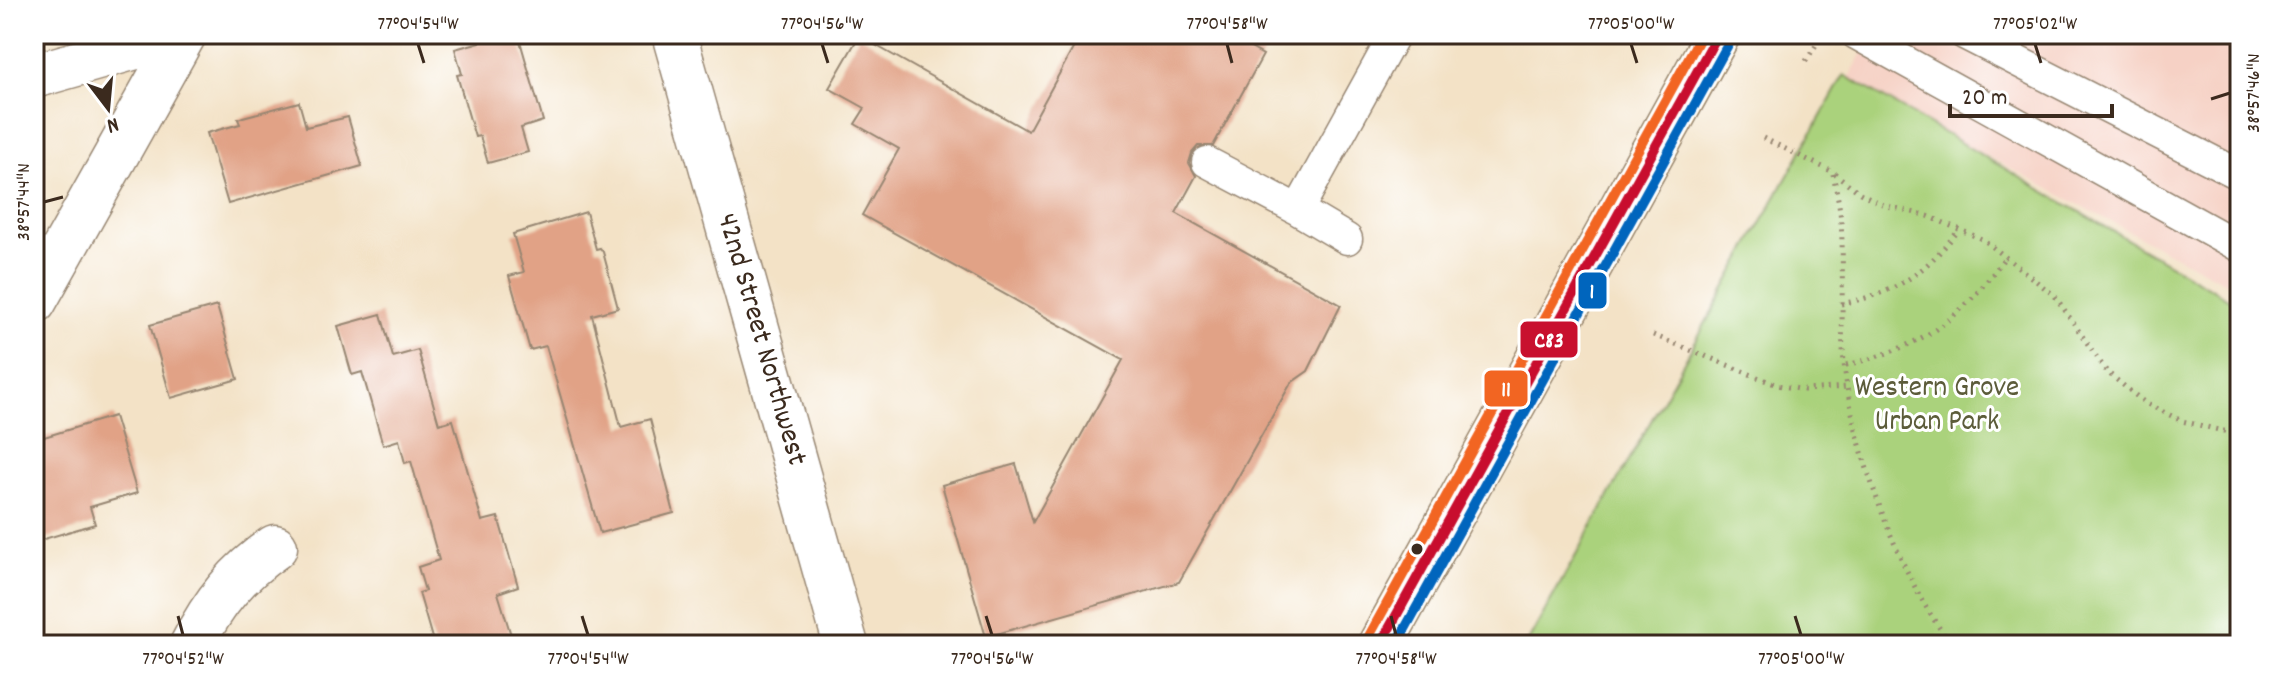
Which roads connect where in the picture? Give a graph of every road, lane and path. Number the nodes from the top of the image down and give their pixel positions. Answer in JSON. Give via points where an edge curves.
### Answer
{"nodes":[{"id":1,"x":182,"y":34,"type":"edge"},
{"id":2,"x":674,"y":34,"type":"edge"},
{"id":3,"x":1395,"y":34,"type":"edge"},
{"id":4,"x":1718,"y":34,"type":"edge"},
{"id":5,"x":1856,"y":34,"type":"edge"},
{"id":6,"x":1964,"y":34,"type":"edge"},
{"id":7,"x":34,"y":76,"type":"edge"},
{"id":8,"x":1763,"y":138,"type":"dead end"},
{"id":9,"x":1207,"y":162,"type":"dead end"},
{"id":10,"x":1833,"y":172,"type":"junction"},
{"id":11,"x":2240,"y":175,"type":"edge"},
{"id":12,"x":1298,"y":210,"type":"junction"},
{"id":13,"x":1959,"y":230,"type":"junction"},
{"id":14,"x":1347,"y":239,"type":"dead end"},
{"id":15,"x":2240,"y":247,"type":"edge"},
{"id":16,"x":2005,"y":257,"type":"junction"},
{"id":17,"x":34,"y":302,"type":"edge"},
{"id":18,"x":1841,"y":304,"type":"junction"},
{"id":19,"x":1653,"y":335,"type":"dead end"},
{"id":20,"x":1845,"y":365,"type":"junction"},
{"id":21,"x":1847,"y":387,"type":"junction"},
{"id":22,"x":2240,"y":432,"type":"edge"},
{"id":23,"x":275,"y":547,"type":"dead end"},
{"id":24,"x":192,"y":645,"type":"edge"},
{"id":25,"x":846,"y":645,"type":"edge"},
{"id":26,"x":1380,"y":645,"type":"edge"},
{"id":27,"x":1952,"y":645,"type":"edge"}],
"edges":[{"from":1,"to":7,"type":"street"},
{"from":1,"to":17,"type":"street"},
{"from":2,"to":25,"type":"street","name":"42nd Street Northwest"},
{"from":3,"to":12,"type":"lane"},
{"from":4,"to":26,"type":"main road"},
{"from":5,"to":15,"type":"lane"},
{"from":6,"to":11,"type":"lane"},
{"from":8,"to":10,"type":"path"},
{"from":9,"to":12,"type":"lane"},
{"from":10,"to":13,"type":"path","via":[[1884,205]]},
{"from":10,"to":18,"type":"path","via":[[1841,220]]},
{"from":12,"to":14,"type":"lane"},
{"from":13,"to":16,"type":"path","via":[[1984,240]]},
{"from":13,"to":18,"type":"path","via":[[1909,281]]},
{"from":16,"to":20,"type":"path","via":[[1982,289],[1932,332],[1884,356]]},
{"from":16,"to":22,"type":"path","via":[[2055,296],[2107,372],[2145,403],[2182,421]]},
{"from":18,"to":20,"type":"path"},
{"from":19,"to":21,"type":"path","via":[[1777,385],[1804,390]]},
{"from":20,"to":21,"type":"path"},
{"from":21,"to":27,"type":"path","via":[[1870,476],[1904,566]]},
{"from":23,"to":24,"type":"street","via":[[246,567],[222,595]]}]}
